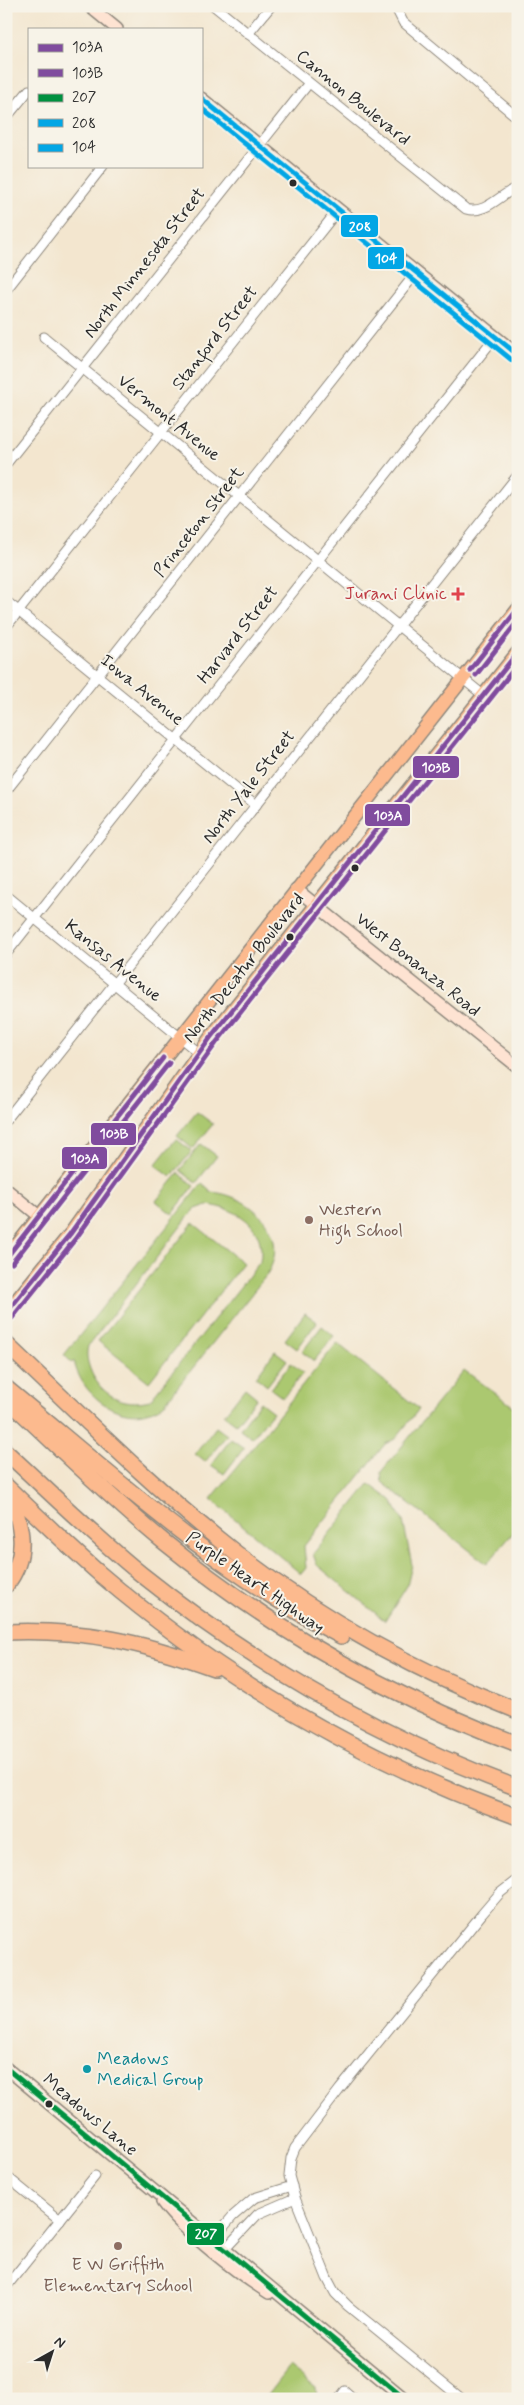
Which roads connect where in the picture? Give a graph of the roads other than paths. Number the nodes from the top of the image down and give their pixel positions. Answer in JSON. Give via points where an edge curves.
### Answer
{"nodes":[{"id":1,"x":89,"y":6,"type":"edge"},
{"id":2,"x":214,"y":6,"type":"edge"},
{"id":3,"x":271,"y":6,"type":"edge"},
{"id":4,"x":395,"y":6,"type":"edge"},
{"id":5,"x":116,"y":28,"type":"edge"},
{"id":6,"x":248,"y":34,"type":"junction"},
{"id":7,"x":309,"y":84,"type":"junction"},
{"id":8,"x":28,"y":91,"type":"edge"},
{"id":9,"x":202,"y":99,"type":"edge"},
{"id":10,"x":6,"y":118,"type":"edge"},
{"id":11,"x":518,"y":118,"type":"edge"},
{"id":12,"x":259,"y":145,"type":"junction"},
{"id":13,"x":101,"y":168,"type":"edge"},
{"id":14,"x":518,"y":187,"type":"edge"},
{"id":15,"x":338,"y":210,"type":"junction"},
{"id":16,"x":416,"y":273,"type":"junction"},
{"id":17,"x":6,"y":290,"type":"edge"},
{"id":18,"x":44,"y":337,"type":"dead end"},
{"id":19,"x":495,"y":337,"type":"junction"},
{"id":20,"x":518,"y":355,"type":"edge"},
{"id":21,"x":82,"y":368,"type":"junction"},
{"id":22,"x":161,"y":432,"type":"junction"},
{"id":23,"x":6,"y":464,"type":"edge"},
{"id":24,"x":518,"y":475,"type":"edge"},
{"id":25,"x":240,"y":496,"type":"junction"},
{"id":26,"x":318,"y":560,"type":"junction"},
{"id":27,"x":6,"y":601,"type":"edge"},
{"id":28,"x":518,"y":609,"type":"edge"},
{"id":29,"x":19,"y":611,"type":"junction"},
{"id":30,"x":398,"y":626,"type":"junction"},
{"id":31,"x":6,"y":627,"type":"edge"},
{"id":32,"x":518,"y":652,"type":"edge"},
{"id":33,"x":98,"y":675,"type":"junction"},
{"id":34,"x":463,"y":679,"type":"junction"},
{"id":35,"x":483,"y":695,"type":"junction"},
{"id":36,"x":176,"y":740,"type":"junction"},
{"id":37,"x":6,"y":791,"type":"edge"},
{"id":38,"x":256,"y":805,"type":"junction"},
{"id":39,"x":296,"y":889,"type":"junction"},
{"id":40,"x":6,"y":895,"type":"edge"},
{"id":41,"x":316,"y":905,"type":"junction"},
{"id":42,"x":34,"y":918,"type":"junction"},
{"id":43,"x":6,"y":954,"type":"edge"},
{"id":44,"x":114,"y":984,"type":"junction"},
{"id":45,"x":180,"y":1037,"type":"junction"},
{"id":46,"x":199,"y":1053,"type":"junction"},
{"id":47,"x":518,"y":1067,"type":"edge"},
{"id":48,"x":6,"y":1120,"type":"edge"},
{"id":49,"x":6,"y":1189,"type":"edge"},
{"id":50,"x":39,"y":1216,"type":"junction"},
{"id":51,"x":9,"y":1253,"type":"edge"},
{"id":52,"x":6,"y":1313,"type":"edge"},
{"id":53,"x":6,"y":1344,"type":"edge"},
{"id":54,"x":6,"y":1388,"type":"edge"},
{"id":55,"x":6,"y":1398,"type":"edge"},
{"id":56,"x":6,"y":1452,"type":"edge"},
{"id":57,"x":8,"y":1487,"type":"edge"},
{"id":58,"x":6,"y":1585,"type":"edge"},
{"id":59,"x":6,"y":1632,"type":"edge"},
{"id":60,"x":403,"y":1660,"type":"junction"},
{"id":61,"x":234,"y":1675,"type":"junction"},
{"id":62,"x":518,"y":1711,"type":"edge"},
{"id":63,"x":518,"y":1744,"type":"edge"},
{"id":64,"x":518,"y":1788,"type":"edge"},
{"id":65,"x":518,"y":1817,"type":"edge"},
{"id":66,"x":518,"y":1879,"type":"edge"},
{"id":67,"x":6,"y":2068,"type":"edge"},
{"id":68,"x":6,"y":2176,"type":"edge"},
{"id":69,"x":95,"y":2176,"type":"dead end"},
{"id":70,"x":292,"y":2186,"type":"junction"},
{"id":71,"x":152,"y":2188,"type":"junction"},
{"id":72,"x":295,"y":2198,"type":"junction"},
{"id":73,"x":60,"y":2220,"type":"junction"},
{"id":74,"x":213,"y":2239,"type":"junction"},
{"id":75,"x":225,"y":2249,"type":"junction"},
{"id":76,"x":6,"y":2287,"type":"edge"},
{"id":77,"x":299,"y":2310,"type":"junction"},
{"id":78,"x":339,"y":2399,"type":"edge"},
{"id":79,"x":354,"y":2399,"type":"edge"},
{"id":80,"x":405,"y":2399,"type":"edge"},
{"id":81,"x":462,"y":2399,"type":"edge"}],
"edges":[{"from":1,"to":5,"type":"street"},
{"from":2,"to":6,"type":"street","name":"Cannon Boulevard"},
{"from":3,"to":6,"type":"street"},
{"from":4,"to":11,"type":"street","via":[[403,22]]},
{"from":6,"to":7,"type":"street","name":"Cannon Boulevard"},
{"from":7,"to":12,"type":"street","name":"North Minnesota Street"},
{"from":7,"to":14,"type":"street","name":"Cannon Boulevard","via":[[466,209],[474,212],[487,207]]},
{"from":8,"to":10,"type":"street"},
{"from":9,"to":12,"type":"street"},
{"from":12,"to":15,"type":"street"},
{"from":12,"to":21,"type":"street","name":"North Minnesota Street"},
{"from":13,"to":17,"type":"street"},
{"from":15,"to":16,"type":"street"},
{"from":15,"to":22,"type":"street","name":"Stanford Street"},
{"from":16,"to":19,"type":"street"},
{"from":16,"to":25,"type":"street","name":"Princeton Street"},
{"from":18,"to":21,"type":"street","name":"Vermont Avenue"},
{"from":19,"to":20,"type":"street"},
{"from":19,"to":26,"type":"street","name":"Harvard Street"},
{"from":21,"to":22,"type":"street","name":"Vermont Avenue"},
{"from":21,"to":23,"type":"street","name":"North Minnesota Street"},
{"from":22,"to":25,"type":"street","name":"Vermont Avenue"},
{"from":22,"to":29,"type":"street","name":"Stanford Street"},
{"from":24,"to":30,"type":"street","name":"North Yale Street"},
{"from":25,"to":26,"type":"street","name":"Vermont Avenue"},
{"from":25,"to":33,"type":"street","name":"Princeton Street"},
{"from":26,"to":30,"type":"street","name":"Vermont Avenue"},
{"from":26,"to":36,"type":"street","name":"Harvard Street"},
{"from":27,"to":29,"type":"street","name":"Iowa Avenue"},
{"from":28,"to":34,"type":"main road","name":"North Decatur Boulevard"},
{"from":29,"to":31,"type":"street","name":"Stanford Street"},
{"from":29,"to":33,"type":"street","name":"Iowa Avenue"},
{"from":30,"to":34,"type":"street","name":"Vermont Avenue"},
{"from":30,"to":38,"type":"street","name":"North Yale Street"},
{"from":32,"to":35,"type":"main road","name":"North Decatur Boulevard"},
{"from":33,"to":36,"type":"street","name":"Iowa Avenue"},
{"from":33,"to":37,"type":"street","name":"Princeton Street"},
{"from":34,"to":35,"type":"street","name":"Vermont Avenue"},
{"from":34,"to":39,"type":"main road","name":"North Decatur Boulevard"},
{"from":35,"to":41,"type":"main road","name":"North Decatur Boulevard"},
{"from":36,"to":38,"type":"street","name":"Iowa Avenue"},
{"from":36,"to":42,"type":"street","name":"Harvard Street"},
{"from":38,"to":44,"type":"street","name":"North Yale Street"},
{"from":39,"to":41,"type":"street","name":"West Bonanza Road"},
{"from":39,"to":45,"type":"main road","name":"North Decatur Boulevard"},
{"from":40,"to":42,"type":"street","name":"Kansas Avenue"},
{"from":41,"to":46,"type":"main road","name":"North Decatur Boulevard"},
{"from":41,"to":47,"type":"street","name":"West Bonanza Road"},
{"from":42,"to":43,"type":"street","name":"Harvard Street"},
{"from":42,"to":44,"type":"street","name":"Kansas Avenue"},
{"from":44,"to":45,"type":"street","name":"Kansas Avenue"},
{"from":44,"to":48,"type":"street","name":"North Yale Street"},
{"from":45,"to":46,"type":"street","name":"Kansas Avenue"},
{"from":45,"to":50,"type":"main road","name":"North Decatur Boulevard"},
{"from":46,"to":52,"type":"main road","name":"North Decatur Boulevard","via":[[70,1234]]},
{"from":49,"to":50,"type":"street"},
{"from":50,"to":51,"type":"main road","name":"North Decatur Boulevard"},
{"from":53,"to":60,"type":"highway","via":[[168,1496],[226,1545],[301,1600]]},
{"from":54,"to":60,"type":"highway","via":[[175,1527],[253,1584],[300,1614],[370,1650]]},
{"from":55,"to":63,"type":"highway","name":"Purple Heart Highway","via":[[150,1530],[251,1607],[382,1684]]},
{"from":56,"to":64,"type":"highway","via":[[133,1567],[248,1653],[378,1728],[439,1757]]},
{"from":57,"to":58,"type":"highway","via":[[23,1544],[19,1563]]},
{"from":57,"to":61,"type":"highway","via":[[112,1584]]},
{"from":59,"to":61,"type":"highway","via":[[62,1631],[116,1638]]},
{"from":60,"to":62,"type":"highway"},
{"from":61,"to":65,"type":"highway","via":[[374,1756]]},
{"from":66,"to":70,"type":"street","via":[[500,1893],[482,1914],[295,2148],[288,2169]]},
{"from":67,"to":71,"type":"street","name":"Meadows Lane"},
{"from":68,"to":73,"type":"street"},
{"from":69,"to":73,"type":"street"},
{"from":70,"to":72,"type":"street"},
{"from":70,"to":74,"type":"street","via":[[254,2198]]},
{"from":71,"to":74,"type":"street","name":"Meadows Lane"},
{"from":71,"to":77,"type":"street","name":"Meadows Lane","via":[[174,2218],[252,2282]]},
{"from":72,"to":75,"type":"street","via":[[258,2214]]},
{"from":72,"to":81,"type":"street","via":[[336,2293]]},
{"from":73,"to":76,"type":"street"},
{"from":74,"to":75,"type":"street","name":"Meadows Lane"},
{"from":75,"to":77,"type":"street","name":"Meadows Lane"},
{"from":77,"to":80,"type":"street","name":"Meadows Lane"},
{"from":78,"to":79,"type":"street","via":[[345,2391]]}]}
